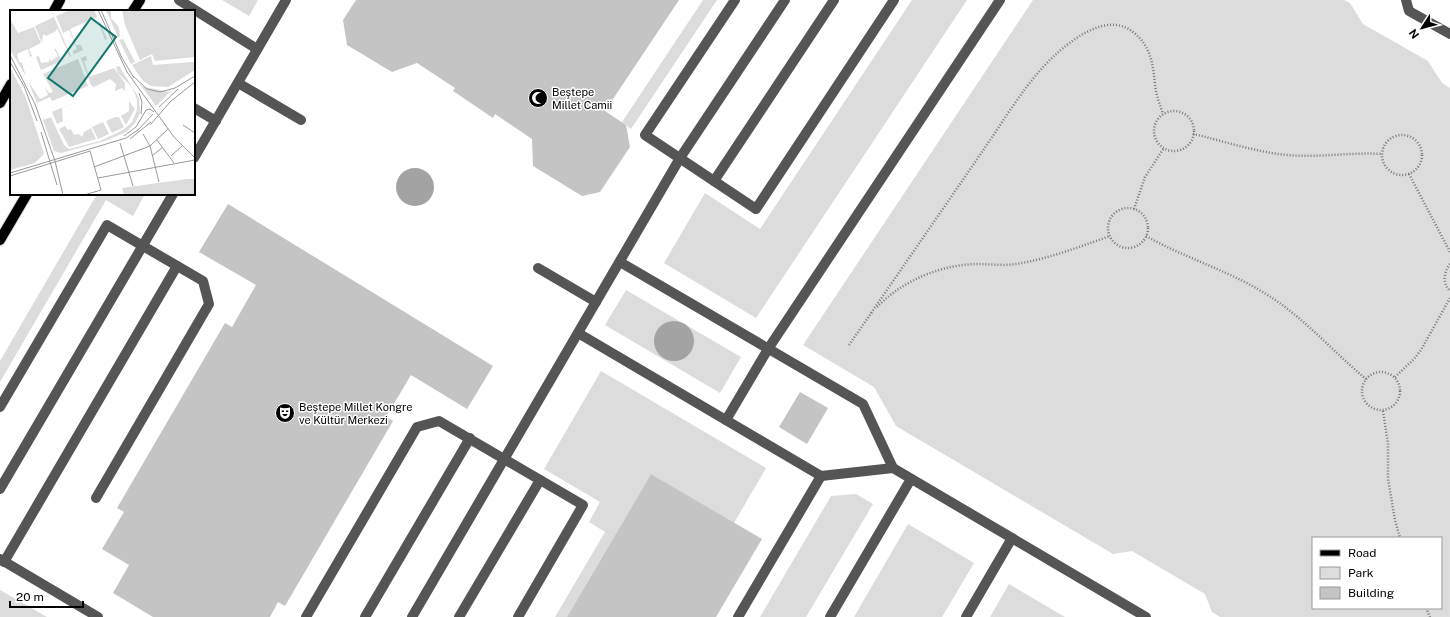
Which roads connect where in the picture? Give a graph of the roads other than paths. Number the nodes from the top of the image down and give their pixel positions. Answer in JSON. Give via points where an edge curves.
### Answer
{"nodes":[{"id":1,"x":60,"y":0,"type":"edge"},
{"id":2,"x":140,"y":0,"type":"edge"},
{"id":3,"x":179,"y":0,"type":"edge"},
{"id":4,"x":286,"y":0,"type":"edge"},
{"id":5,"x":735,"y":0,"type":"edge"},
{"id":6,"x":786,"y":0,"type":"edge"},
{"id":7,"x":834,"y":0,"type":"edge"},
{"id":8,"x":894,"y":0,"type":"edge"},
{"id":9,"x":1000,"y":0,"type":"edge"},
{"id":10,"x":1406,"y":0,"type":"edge"},
{"id":11,"x":55,"y":10,"type":"edge"},
{"id":12,"x":134,"y":10,"type":"edge"},
{"id":13,"x":195,"y":10,"type":"edge"},
{"id":14,"x":195,"y":10,"type":"edge"},
{"id":15,"x":1450,"y":34,"type":"edge"},
{"id":16,"x":257,"y":49,"type":"junction"},
{"id":17,"x":238,"y":83,"type":"junction"},
{"id":18,"x":10,"y":86,"type":"edge"},
{"id":19,"x":0,"y":103,"type":"edge"},
{"id":20,"x":195,"y":109,"type":"edge"},
{"id":21,"x":301,"y":120,"type":"dead end"},
{"id":22,"x":216,"y":121,"type":"junction"},
{"id":23,"x":195,"y":156,"type":"edge"},
{"id":24,"x":680,"y":158,"type":"junction"},
{"id":25,"x":714,"y":181,"type":"junction"},
{"id":26,"x":26,"y":195,"type":"edge"},
{"id":27,"x":172,"y":195,"type":"edge"},
{"id":28,"x":0,"y":240,"type":"edge"},
{"id":29,"x":143,"y":246,"type":"junction"},
{"id":30,"x":620,"y":262,"type":"junction"},
{"id":31,"x":177,"y":266,"type":"junction"},
{"id":32,"x":538,"y":268,"type":"dead end"},
{"id":33,"x":596,"y":302,"type":"junction"},
{"id":34,"x":578,"y":333,"type":"junction"},
{"id":35,"x":768,"y":349,"type":"junction"},
{"id":36,"x":0,"y":407,"type":"edge"},
{"id":37,"x":726,"y":420,"type":"junction"},
{"id":38,"x":470,"y":438,"type":"junction"},
{"id":39,"x":505,"y":459,"type":"junction"},
{"id":40,"x":893,"y":468,"type":"junction"},
{"id":41,"x":821,"y":476,"type":"junction"},
{"id":42,"x":911,"y":479,"type":"junction"},
{"id":43,"x":540,"y":480,"type":"junction"},
{"id":44,"x":0,"y":489,"type":"edge"},
{"id":45,"x":96,"y":498,"type":"dead end"},
{"id":46,"x":1012,"y":538,"type":"junction"},
{"id":47,"x":2,"y":560,"type":"edge"},
{"id":48,"x":98,"y":617,"type":"edge"},
{"id":49,"x":306,"y":617,"type":"edge"},
{"id":50,"x":365,"y":617,"type":"edge"},
{"id":51,"x":412,"y":617,"type":"edge"},
{"id":52,"x":459,"y":617,"type":"edge"},
{"id":53,"x":518,"y":617,"type":"edge"},
{"id":54,"x":738,"y":617,"type":"edge"},
{"id":55,"x":830,"y":617,"type":"edge"},
{"id":56,"x":966,"y":617,"type":"edge"},
{"id":57,"x":1146,"y":617,"type":"edge"}],
"edges":[{"from":1,"to":11,"type":"main road"},
{"from":2,"to":12,"type":"main road"},
{"from":3,"to":13,"type":"street"},
{"from":4,"to":16,"type":"street"},
{"from":5,"to":24,"type":"street","via":[[645,135]]},
{"from":6,"to":24,"type":"street"},
{"from":7,"to":25,"type":"street"},
{"from":8,"to":25,"type":"street","via":[[756,209]]},
{"from":9,"to":35,"type":"street"},
{"from":10,"to":15,"type":"street","via":[[1409,11]]},
{"from":14,"to":16,"type":"street"},
{"from":16,"to":17,"type":"street"},
{"from":17,"to":21,"type":"street"},
{"from":17,"to":22,"type":"street"},
{"from":18,"to":19,"type":"main road"},
{"from":20,"to":22,"type":"street"},
{"from":22,"to":23,"type":"street"},
{"from":24,"to":25,"type":"street"},
{"from":24,"to":30,"type":"street"},
{"from":26,"to":28,"type":"main road"},
{"from":27,"to":29,"type":"street"},
{"from":29,"to":31,"type":"street"},
{"from":29,"to":36,"type":"street","via":[[107,225]]},
{"from":29,"to":44,"type":"street"},
{"from":30,"to":33,"type":"street"},
{"from":30,"to":35,"type":"street"},
{"from":31,"to":45,"type":"street","via":[[203,281],[209,304]]},
{"from":31,"to":47,"type":"street"},
{"from":32,"to":33,"type":"street"},
{"from":33,"to":34,"type":"street"},
{"from":34,"to":37,"type":"street"},
{"from":34,"to":39,"type":"street"},
{"from":35,"to":37,"type":"street"},
{"from":35,"to":40,"type":"street","via":[[863,404]]},
{"from":37,"to":41,"type":"street"},
{"from":38,"to":39,"type":"street"},
{"from":38,"to":49,"type":"street","via":[[440,421],[417,426]]},
{"from":38,"to":50,"type":"street"},
{"from":39,"to":43,"type":"street"},
{"from":39,"to":51,"type":"street"},
{"from":40,"to":41,"type":"street"},
{"from":40,"to":42,"type":"street"},
{"from":41,"to":54,"type":"street"},
{"from":42,"to":46,"type":"street"},
{"from":42,"to":55,"type":"street"},
{"from":43,"to":52,"type":"street"},
{"from":43,"to":53,"type":"street","via":[[583,505]]},
{"from":46,"to":56,"type":"street"},
{"from":46,"to":57,"type":"street"},
{"from":47,"to":48,"type":"street"}]}
